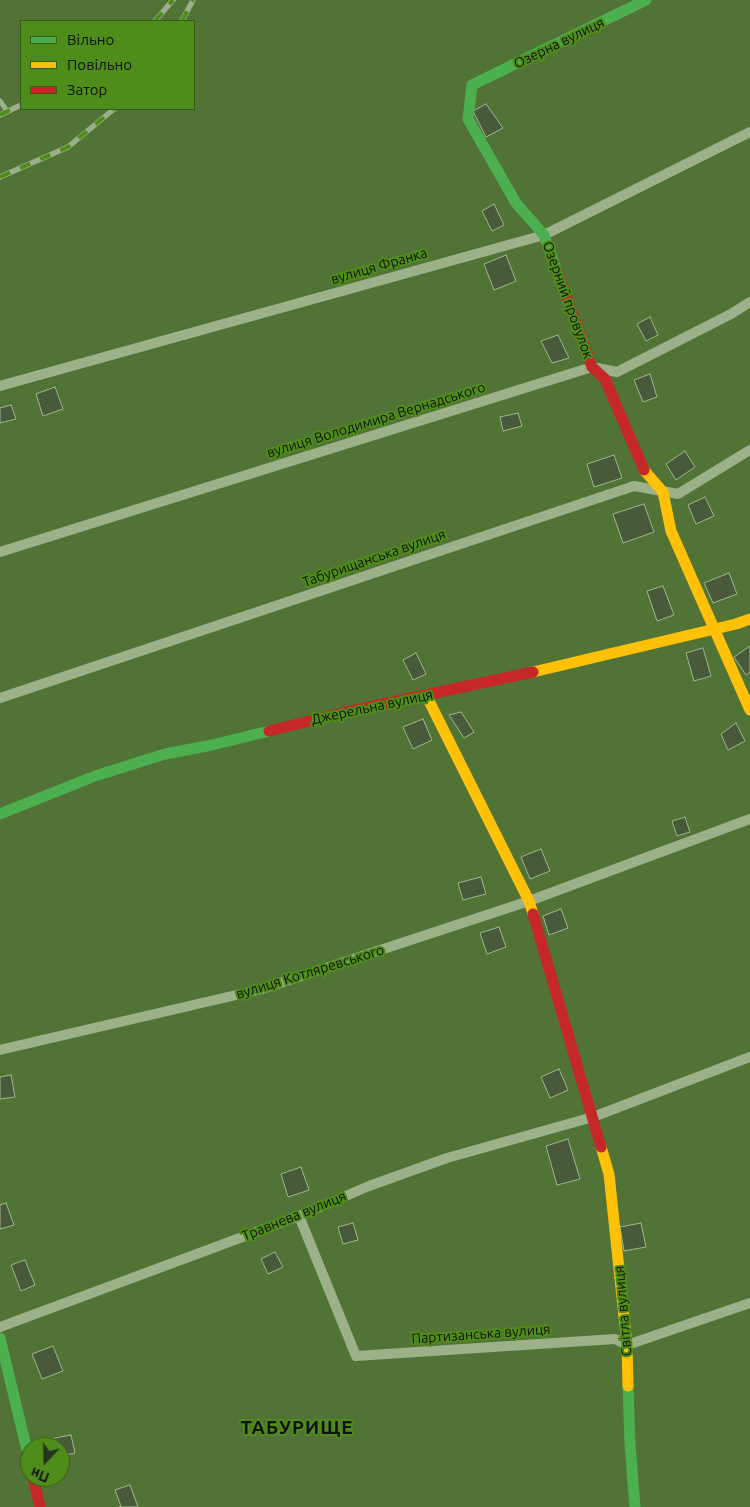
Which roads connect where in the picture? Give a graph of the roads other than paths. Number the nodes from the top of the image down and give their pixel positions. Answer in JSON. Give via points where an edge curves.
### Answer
{"nodes":[{"id":1,"x":646,"y":0,"type":"edge"},
{"id":2,"x":472,"y":85,"type":"joint"},
{"id":3,"x":0,"y":101,"type":"edge"},
{"id":4,"x":6,"y":108,"type":"dead end"},
{"id":5,"x":750,"y":132,"type":"edge"},
{"id":6,"x":544,"y":234,"type":"junction"},
{"id":7,"x":750,"y":302,"type":"edge"},
{"id":8,"x":592,"y":367,"type":"junction"},
{"id":9,"x":0,"y":386,"type":"edge"},
{"id":10,"x":750,"y":450,"type":"edge"},
{"id":11,"x":663,"y":492,"type":"junction"},
{"id":12,"x":0,"y":552,"type":"edge"},
{"id":13,"x":750,"y":619,"type":"edge"},
{"id":14,"x":714,"y":628,"type":"junction"},
{"id":15,"x":426,"y":696,"type":"junction"},
{"id":16,"x":0,"y":698,"type":"edge"},
{"id":17,"x":750,"y":710,"type":"edge"},
{"id":18,"x":0,"y":814,"type":"edge"},
{"id":19,"x":750,"y":819,"type":"edge"},
{"id":20,"x":529,"y":901,"type":"junction"},
{"id":21,"x":0,"y":1050,"type":"edge"},
{"id":22,"x":750,"y":1057,"type":"edge"},
{"id":23,"x":593,"y":1117,"type":"junction"},
{"id":24,"x":299,"y":1216,"type":"junction"},
{"id":25,"x":750,"y":1303,"type":"edge"},
{"id":26,"x":0,"y":1327,"type":"edge"},
{"id":27,"x":0,"y":1338,"type":"edge"},
{"id":28,"x":627,"y":1344,"type":"junction"},
{"id":29,"x":24,"y":1437,"type":"edge"},
{"id":30,"x":35,"y":1487,"type":"edge"},
{"id":31,"x":40,"y":1507,"type":"edge"},
{"id":32,"x":635,"y":1507,"type":"edge"}],
"edges":[{"from":1,"to":2,"type":"street","name":"Озерна вулиця"},
{"from":2,"to":6,"type":"street","name":"Озерний провулок","via":[[468,119],[516,203]]},
{"from":3,"to":4,"type":"lane"},
{"from":5,"to":6,"type":"street","name":"вулиця Франка"},
{"from":6,"to":8,"type":"street","name":"Озерний провулок"},
{"from":6,"to":9,"type":"street","name":"вулиця Франка"},
{"from":7,"to":8,"type":"street","name":"вулиця Володимира Вернадського","via":[[617,372]]},
{"from":8,"to":11,"type":"street","name":"Озерний провулок","via":[[605,379],[644,470]]},
{"from":8,"to":12,"type":"street","name":"вулиця Володимира Вернадського"},
{"from":10,"to":11,"type":"street","name":"Табурищанська вулиця","via":[[678,494]]},
{"from":11,"to":14,"type":"street","name":"Озерний провулок","via":[[671,530]]},
{"from":11,"to":16,"type":"street","name":"Табурищанська вулиця","via":[[634,486]]},
{"from":13,"to":14,"type":"street","name":"Джерельна вулиця"},
{"from":14,"to":15,"type":"street","name":"Джерельна вулиця"},
{"from":14,"to":17,"type":"street","name":"Озерний провулок"},
{"from":15,"to":18,"type":"street","name":"Джерельна вулиця","via":[[165,754],[95,776]]},
{"from":15,"to":20,"type":"street"},
{"from":19,"to":20,"type":"street","name":"вулиця Котляревського"},
{"from":20,"to":21,"type":"street","name":"вулиця Котляревського","via":[[262,989]]},
{"from":20,"to":23,"type":"street"},
{"from":22,"to":23,"type":"street","name":"Травнева вулиця"},
{"from":23,"to":24,"type":"street","name":"Травнева вулиця","via":[[447,1158],[368,1186]]},
{"from":23,"to":28,"type":"street","name":"Світла вулиця","via":[[609,1174]]},
{"from":24,"to":26,"type":"street","name":"Травнева вулиця"},
{"from":24,"to":28,"type":"street","name":"Партизанська вулиця","via":[[356,1356],[615,1339]]},
{"from":25,"to":28,"type":"street","name":"Партизанська вулиця"},
{"from":27,"to":29,"type":"street"},
{"from":28,"to":32,"type":"street","name":"Світла вулиця"},
{"from":30,"to":31,"type":"street"}]}
